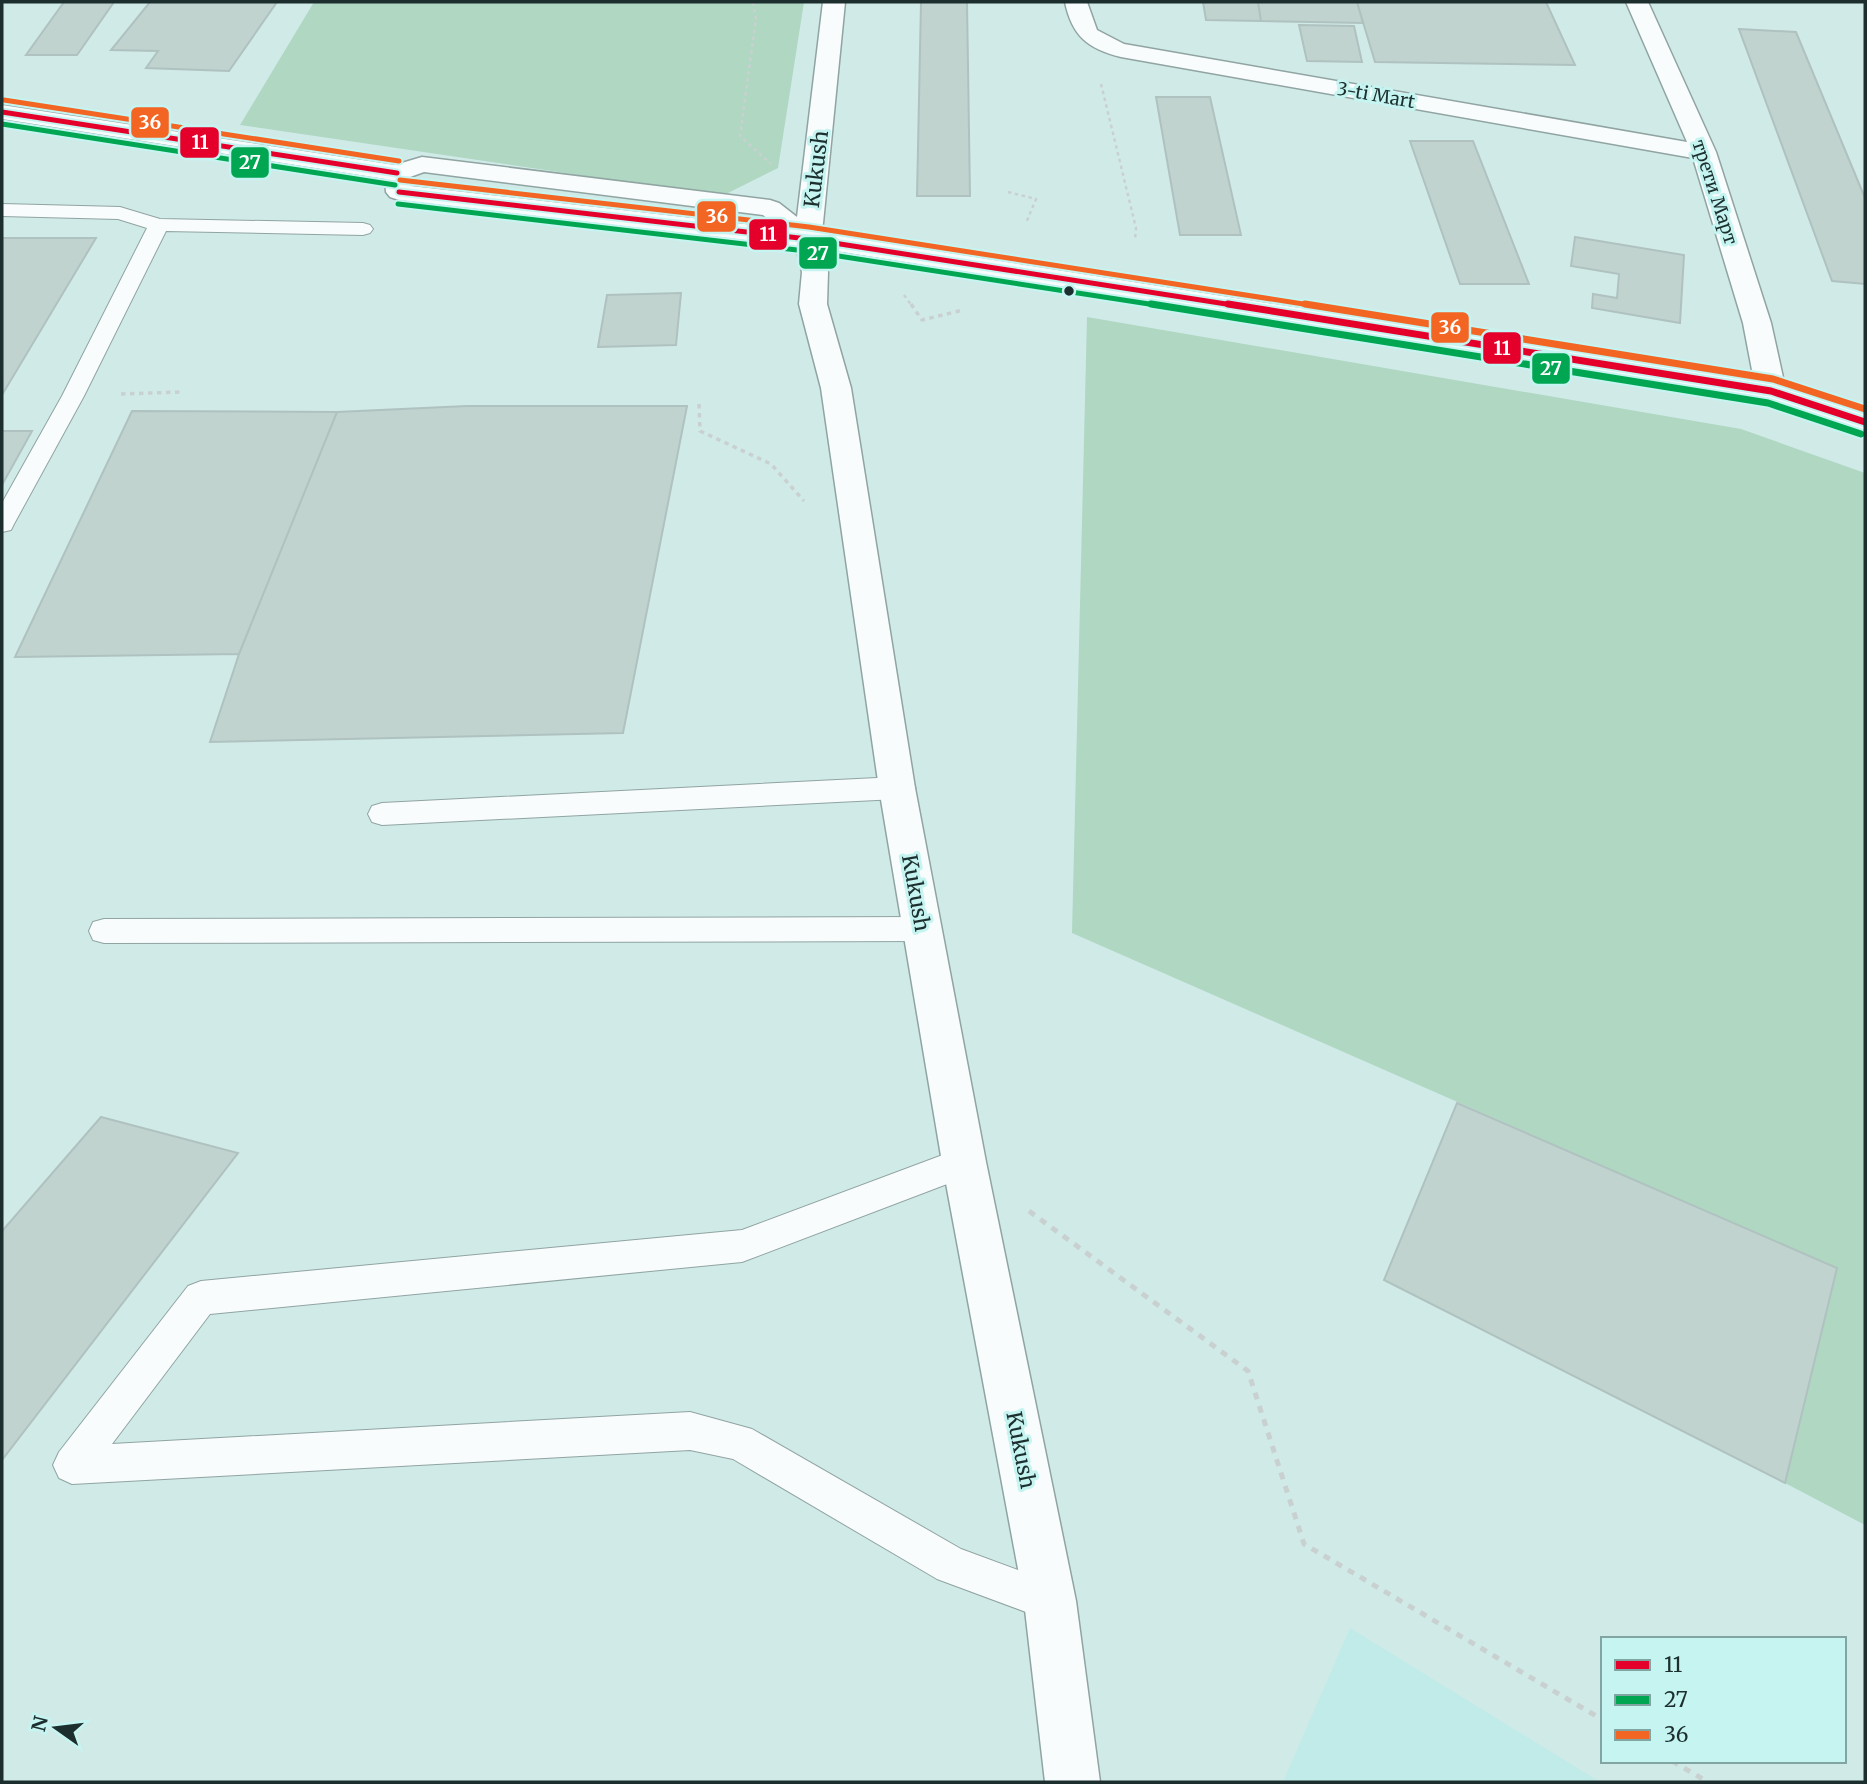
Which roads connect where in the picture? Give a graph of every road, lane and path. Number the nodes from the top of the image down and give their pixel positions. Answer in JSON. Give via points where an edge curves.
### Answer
{"nodes":[{"id":1,"x":753,"y":2,"type":"edge"},
{"id":2,"x":834,"y":2,"type":"edge"},
{"id":3,"x":1076,"y":2,"type":"edge"},
{"id":4,"x":1637,"y":2,"type":"edge"},
{"id":5,"x":1090,"y":37,"type":"junction"},
{"id":6,"x":2,"y":112,"type":"edge"},
{"id":7,"x":1704,"y":152,"type":"junction"},
{"id":8,"x":774,"y":166,"type":"dead end"},
{"id":9,"x":1008,"y":192,"type":"dead end"},
{"id":10,"x":2,"y":210,"type":"edge"},
{"id":11,"x":1026,"y":223,"type":"dead end"},
{"id":12,"x":159,"y":225,"type":"junction"},
{"id":13,"x":363,"y":229,"type":"dead end"},
{"id":14,"x":808,"y":239,"type":"junction"},
{"id":15,"x":1135,"y":240,"type":"dead end"},
{"id":16,"x":898,"y":287,"type":"dead end"},
{"id":17,"x":963,"y":310,"type":"dead end"},
{"id":18,"x":1771,"y":391,"type":"junction"},
{"id":19,"x":180,"y":392,"type":"dead end"},
{"id":20,"x":73,"y":396,"type":"junction"},
{"id":21,"x":699,"y":404,"type":"dead end"},
{"id":22,"x":1865,"y":422,"type":"edge"},
{"id":23,"x":813,"y":511,"type":"dead end"},
{"id":24,"x":2,"y":524,"type":"edge"},
{"id":25,"x":897,"y":788,"type":"junction"},
{"id":26,"x":382,"y":814,"type":"dead end"},
{"id":27,"x":923,"y":929,"type":"junction"},
{"id":28,"x":104,"y":931,"type":"dead end"},
{"id":29,"x":964,"y":1162,"type":"junction"},
{"id":30,"x":1050,"y":1601,"type":"junction"},
{"id":31,"x":1601,"y":1719,"type":"edge"},
{"id":32,"x":1675,"y":1763,"type":"edge"},
{"id":33,"x":1073,"y":1782,"type":"edge"},
{"id":34,"x":1708,"y":1782,"type":"edge"}],
"edges":[{"from":1,"to":8,"type":"path","via":[[757,18],[740,136]]},
{"from":2,"to":14,"type":"street","name":"Kukush"},
{"from":3,"to":5,"type":"street","via":[[1082,29]]},
{"from":4,"to":7,"type":"street","name":"трети Март"},
{"from":5,"to":7,"type":"street","name":"3-ti Mart","via":[[1121,50]]},
{"from":5,"to":15,"type":"path","via":[[1136,228]]},
{"from":6,"to":14,"type":"street","via":[[397,173],[422,163],[770,208]]},
{"from":7,"to":18,"type":"street","name":"трети Март","via":[[1757,323]]},
{"from":9,"to":11,"type":"path","via":[[1036,200]]},
{"from":10,"to":12,"type":"lane","via":[[107,211]]},
{"from":12,"to":13,"type":"lane"},
{"from":12,"to":20,"type":"lane"},
{"from":14,"to":18,"type":"street"},
{"from":14,"to":25,"type":"street","name":"Kukush","via":[[815,272],[813,304],[836,388]]},
{"from":16,"to":17,"type":"path","via":[[922,320]]},
{"from":18,"to":22,"type":"street"},
{"from":19,"to":20,"type":"path"},
{"from":20,"to":24,"type":"lane"},
{"from":21,"to":23,"type":"path","via":[[700,431],[771,464]]},
{"from":25,"to":26,"type":"lane"},
{"from":25,"to":27,"type":"street","name":"Kukush"},
{"from":27,"to":28,"type":"lane"},
{"from":27,"to":29,"type":"street","name":"Kukush"},
{"from":29,"to":30,"type":"street","name":"Kukush"},
{"from":29,"to":30,"type":"lane","via":[[742,1247],[201,1298],[72,1465],[690,1430],[739,1442],[951,1565]]},
{"from":29,"to":31,"type":"path","via":[[1248,1371],[1304,1544]]},
{"from":30,"to":33,"type":"street","name":"Kukush"},
{"from":32,"to":34,"type":"path"}]}
